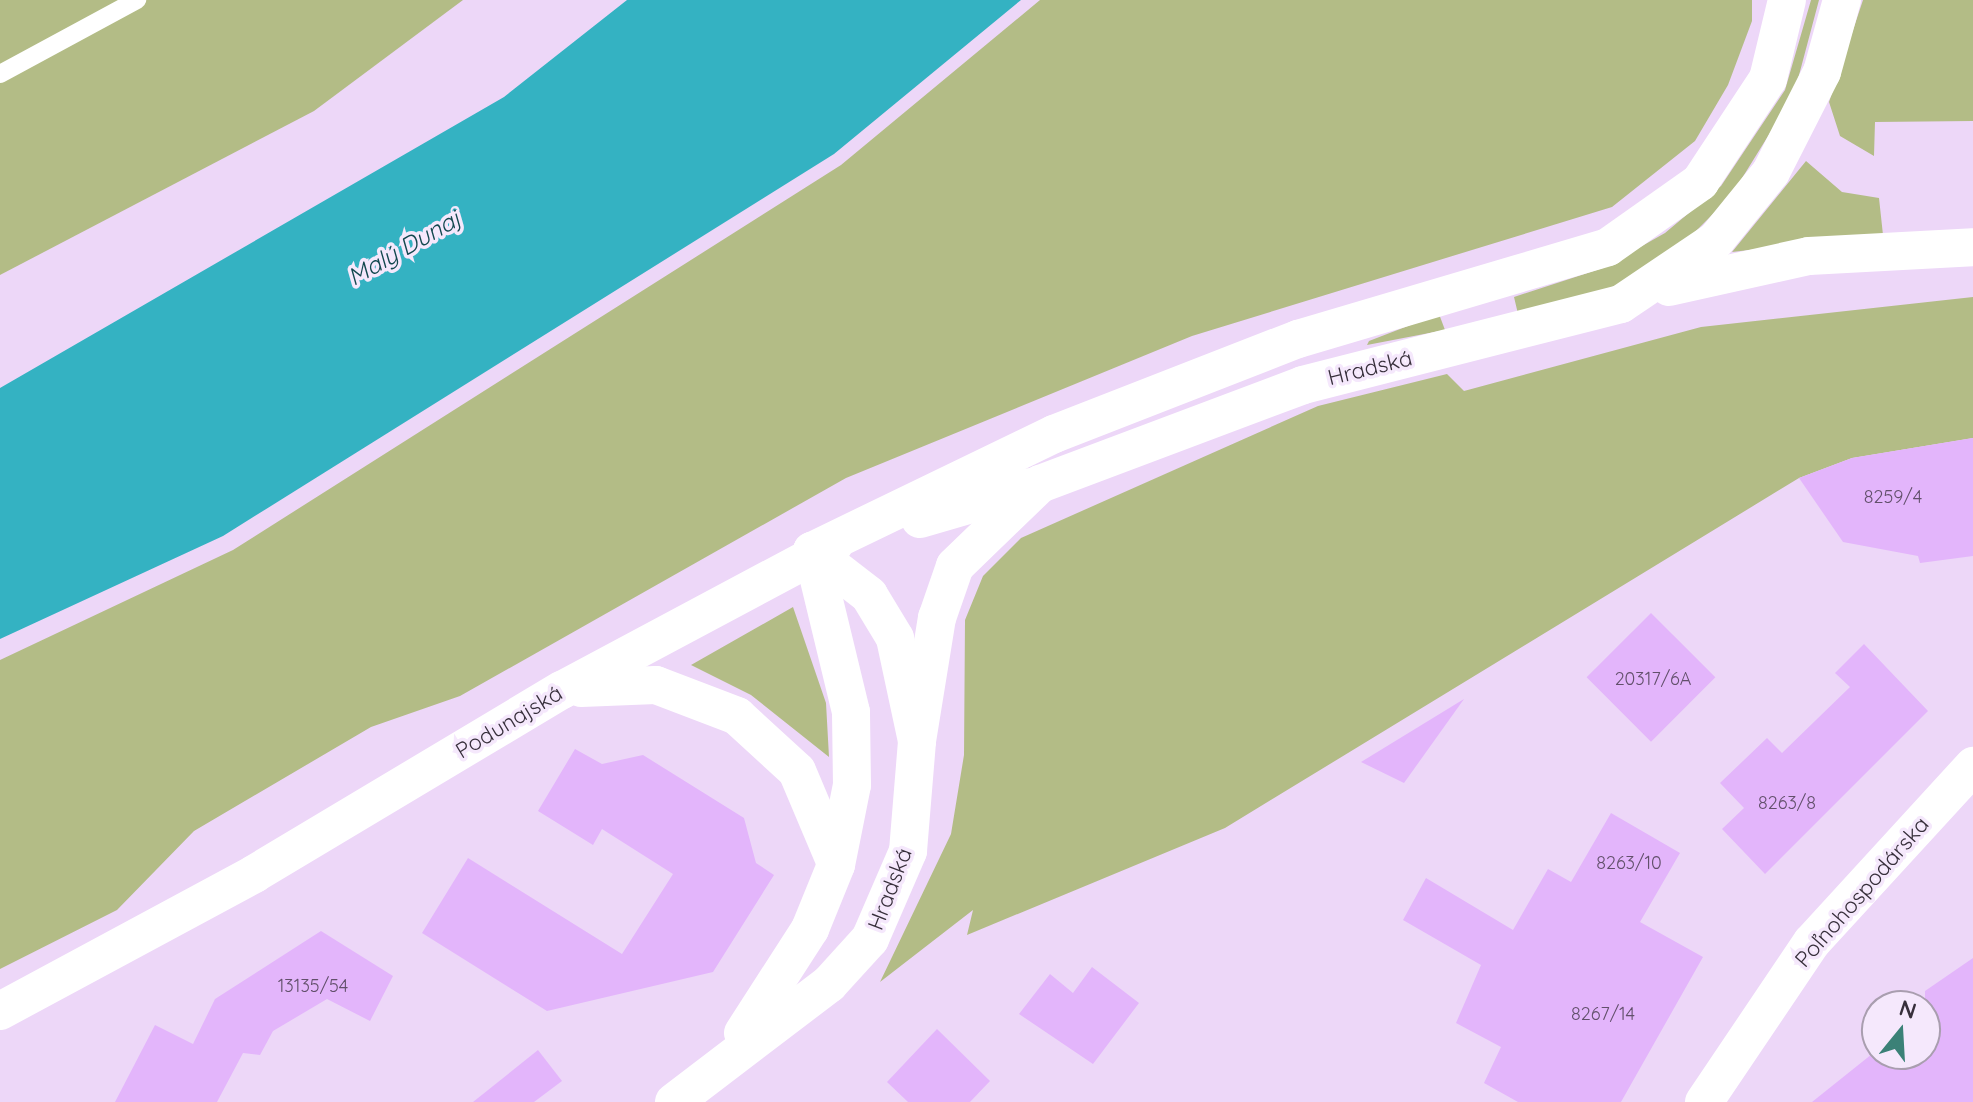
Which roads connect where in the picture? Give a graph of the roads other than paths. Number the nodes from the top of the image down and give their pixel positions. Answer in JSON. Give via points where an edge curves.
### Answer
{"nodes":[{"id":1,"x":137,"y":0,"type":"edge"},
{"id":2,"x":1787,"y":0,"type":"edge"},
{"id":3,"x":1842,"y":0,"type":"edge"},
{"id":4,"x":0,"y":74,"type":"edge"},
{"id":5,"x":1973,"y":247,"type":"edge"},
{"id":6,"x":1621,"y":304,"type":"junction"},
{"id":7,"x":1040,"y":484,"type":"junction"},
{"id":8,"x":812,"y":551,"type":"junction"},
{"id":9,"x":562,"y":690,"type":"junction"},
{"id":10,"x":917,"y":741,"type":"junction"},
{"id":11,"x":1973,"y":766,"type":"edge"},
{"id":12,"x":836,"y":865,"type":"junction"},
{"id":13,"x":0,"y":1011,"type":"edge"},
{"id":14,"x":721,"y":1062,"type":"junction"},
{"id":15,"x":674,"y":1102,"type":"edge"},
{"id":16,"x":1704,"y":1102,"type":"edge"}],
"edges":[{"from":1,"to":4,"type":"lane"},
{"from":2,"to":8,"type":"street","via":[[1768,79],[1700,182],[1608,247],[1298,339],[1054,434]]},
{"from":3,"to":6,"type":"street","name":"Hradská","via":[[1822,72],[1771,172],[1716,240]]},
{"from":5,"to":6,"type":"street","via":[[1795,259],[1712,273]]},
{"from":6,"to":7,"type":"street","name":"Hradská","via":[[1303,385]]},
{"from":7,"to":8,"type":"street","name":"Podunajská"},
{"from":7,"to":10,"type":"street","name":"Hradská","via":[[955,566],[937,618]]},
{"from":8,"to":9,"type":"street","name":"Podunajská"},
{"from":8,"to":10,"type":"street","name":"Hradská","via":[[869,595],[895,638]]},
{"from":8,"to":12,"type":"street","name":"Hradská","via":[[851,712],[852,785]]},
{"from":9,"to":12,"type":"street","via":[[656,685],[737,716],[797,771],[818,805]]},
{"from":9,"to":13,"type":"street","name":"Podunajská","via":[[254,874]]},
{"from":10,"to":14,"type":"street","name":"Hradská","via":[[908,851],[870,939],[829,984]]},
{"from":11,"to":16,"type":"street","name":"Poľnohospodárska","via":[[1812,942]]},
{"from":12,"to":14,"type":"street","name":"Hradská","via":[[772,995]]},
{"from":14,"to":15,"type":"street","name":"Hradská"}]}
